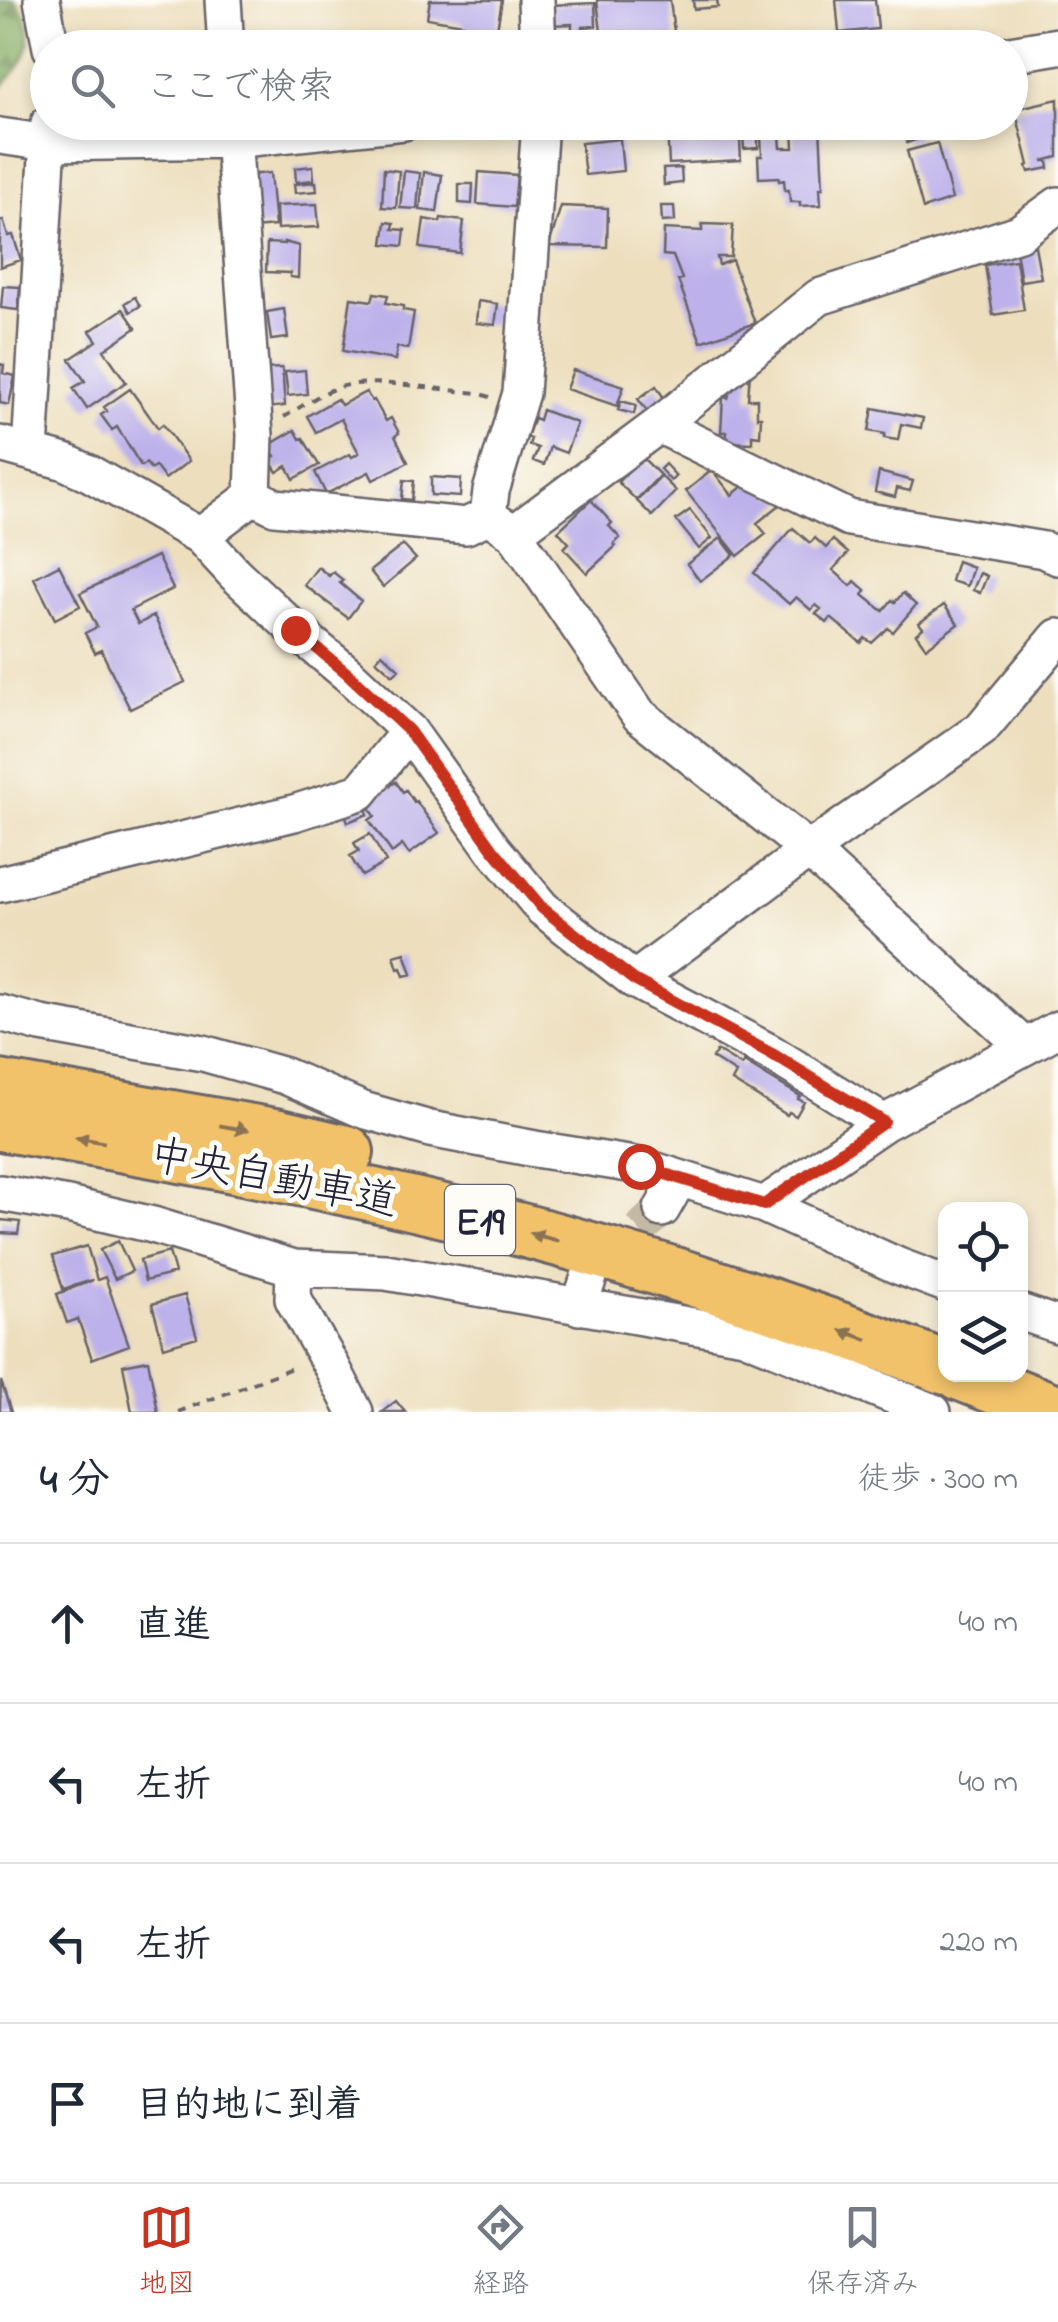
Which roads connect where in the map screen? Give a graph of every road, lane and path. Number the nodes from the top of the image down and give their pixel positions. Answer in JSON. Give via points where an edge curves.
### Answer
{"nodes":[{"id":1,"x":42,"y":0,"type":"edge"},
{"id":2,"x":223,"y":0,"type":"edge"},
{"id":3,"x":536,"y":0,"type":"edge"},
{"id":4,"x":48,"y":30,"type":"edge"},
{"id":5,"x":225,"y":30,"type":"edge"},
{"id":6,"x":537,"y":30,"type":"edge"},
{"id":7,"x":1058,"y":46,"type":"edge"},
{"id":8,"x":1028,"y":51,"type":"edge"},
{"id":9,"x":30,"y":134,"type":"edge"},
{"id":10,"x":0,"y":136,"type":"edge"},
{"id":11,"x":47,"y":140,"type":"edge"},
{"id":12,"x":234,"y":140,"type":"edge"},
{"id":13,"x":539,"y":140,"type":"edge"},
{"id":14,"x":1058,"y":205,"type":"edge"},
{"id":15,"x":517,"y":406,"type":"junction"},
{"id":16,"x":660,"y":424,"type":"junction"},
{"id":17,"x":254,"y":435,"type":"junction"},
{"id":18,"x":15,"y":448,"type":"edge"},
{"id":19,"x":253,"y":496,"type":"junction"},
{"id":20,"x":501,"y":524,"type":"junction"},
{"id":21,"x":200,"y":536,"type":"junction"},
{"id":22,"x":1058,"y":557,"type":"edge"},
{"id":23,"x":1058,"y":637,"type":"edge"},
{"id":24,"x":409,"y":731,"type":"junction"},
{"id":25,"x":809,"y":850,"type":"junction"},
{"id":26,"x":0,"y":884,"type":"edge"},
{"id":27,"x":634,"y":980,"type":"junction"},
{"id":28,"x":0,"y":1013,"type":"edge"},
{"id":29,"x":1058,"y":1029,"type":"edge"},
{"id":30,"x":1024,"y":1046,"type":"junction"},
{"id":31,"x":0,"y":1087,"type":"edge"},
{"id":32,"x":884,"y":1122,"type":"junction"},
{"id":33,"x":0,"y":1124,"type":"edge"},
{"id":34,"x":0,"y":1193,"type":"edge"},
{"id":35,"x":764,"y":1205,"type":"junction"},
{"id":36,"x":294,"y":1268,"type":"junction"},
{"id":37,"x":938,"y":1281,"type":"edge"},
{"id":38,"x":1028,"y":1315,"type":"edge"},
{"id":39,"x":1058,"y":1325,"type":"edge"},
{"id":40,"x":938,"y":1328,"type":"edge"},
{"id":41,"x":325,"y":1355,"type":"junction"},
{"id":42,"x":1028,"y":1363,"type":"edge"},
{"id":43,"x":938,"y":1365,"type":"edge"},
{"id":44,"x":1058,"y":1374,"type":"edge"},
{"id":45,"x":981,"y":1382,"type":"edge"},
{"id":46,"x":178,"y":1412,"type":"edge"},
{"id":47,"x":355,"y":1412,"type":"edge"},
{"id":48,"x":933,"y":1412,"type":"edge"},
{"id":49,"x":1058,"y":1412,"type":"edge"}],
"edges":[{"from":1,"to":4,"type":"street"},
{"from":2,"to":5,"type":"street"},
{"from":3,"to":6,"type":"street"},
{"from":7,"to":8,"type":"street"},
{"from":9,"to":10,"type":"street"},
{"from":11,"to":18,"type":"street"},
{"from":12,"to":17,"type":"street"},
{"from":13,"to":15,"type":"street"},
{"from":14,"to":16,"type":"street","via":[[1019,233],[819,297]]},
{"from":15,"to":17,"type":"path","via":[[478,393],[346,385]]},
{"from":15,"to":20,"type":"street","via":[[491,491]]},
{"from":16,"to":20,"type":"street"},
{"from":16,"to":22,"type":"street","via":[[849,518]]},
{"from":17,"to":19,"type":"street"},
{"from":18,"to":21,"type":"street","via":[[89,473]]},
{"from":19,"to":20,"type":"street","via":[[275,507]]},
{"from":19,"to":21,"type":"street"},
{"from":20,"to":25,"type":"street","via":[[640,715]]},
{"from":21,"to":24,"type":"street"},
{"from":23,"to":25,"type":"street","via":[[982,729]]},
{"from":24,"to":26,"type":"street","via":[[360,792]]},
{"from":24,"to":27,"type":"street","via":[[542,908]]},
{"from":25,"to":27,"type":"street"},
{"from":25,"to":30,"type":"street"},
{"from":27,"to":32,"type":"street"},
{"from":28,"to":35,"type":"street","via":[[202,1053],[430,1129],[640,1166],[671,1194]]},
{"from":29,"to":30,"type":"street"},
{"from":30,"to":32,"type":"street"},
{"from":31,"to":40,"type":"highway","name":"中央自動車道","number":"E19","one_way":true,"via":[[275,1135],[470,1180],[618,1220]]},
{"from":32,"to":35,"type":"street"},
{"from":43,"to":33,"type":"highway","name":"中央自動車道","number":"E19","one_way":true,"via":[[781,1308],[464,1215],[274,1172]]},
{"from":34,"to":36,"type":"street","via":[[153,1225]]},
{"from":35,"to":37,"type":"street"},
{"from":36,"to":41,"type":"street","via":[[293,1299]]},
{"from":36,"to":48,"type":"street","via":[[584,1292],[744,1335]]},
{"from":38,"to":39,"type":"street"},
{"from":41,"to":46,"type":"path"},
{"from":41,"to":47,"type":"street"},
{"from":42,"to":44,"type":"highway"},
{"from":45,"to":49,"type":"highway"}]}
